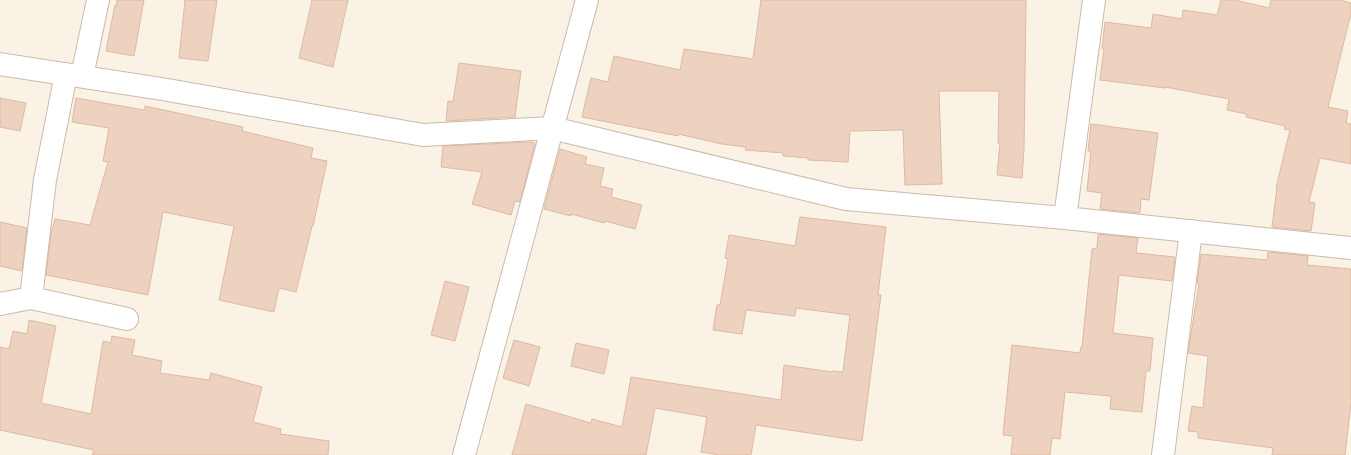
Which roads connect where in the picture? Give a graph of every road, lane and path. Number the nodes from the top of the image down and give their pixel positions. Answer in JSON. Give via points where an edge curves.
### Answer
{"nodes":[{"id":1,"x":98,"y":0,"type":"edge"},
{"id":2,"x":587,"y":0,"type":"edge"},
{"id":3,"x":1094,"y":0,"type":"edge"},
{"id":4,"x":0,"y":64,"type":"edge"},
{"id":5,"x":74,"y":75,"type":"junction"},
{"id":6,"x":552,"y":128,"type":"junction"},
{"id":7,"x":1065,"y":218,"type":"junction"},
{"id":8,"x":1191,"y":231,"type":"junction"},
{"id":9,"x":1351,"y":248,"type":"edge"},
{"id":10,"x":31,"y":298,"type":"junction"},
{"id":11,"x":0,"y":304,"type":"edge"},
{"id":12,"x":127,"y":319,"type":"dead end"},
{"id":13,"x":464,"y":455,"type":"edge"},
{"id":14,"x":1163,"y":455,"type":"edge"}],
"edges":[{"from":1,"to":5,"type":"street"},
{"from":2,"to":6,"type":"street"},
{"from":3,"to":7,"type":"street"},
{"from":4,"to":5,"type":"street"},
{"from":5,"to":6,"type":"street","via":[[423,135]]},
{"from":5,"to":10,"type":"street","via":[[45,180]]},
{"from":6,"to":7,"type":"street","via":[[846,199]]},
{"from":6,"to":13,"type":"street"},
{"from":7,"to":8,"type":"street"},
{"from":8,"to":9,"type":"street"},
{"from":8,"to":14,"type":"street"},
{"from":10,"to":11,"type":"street"},
{"from":10,"to":12,"type":"street"}]}
